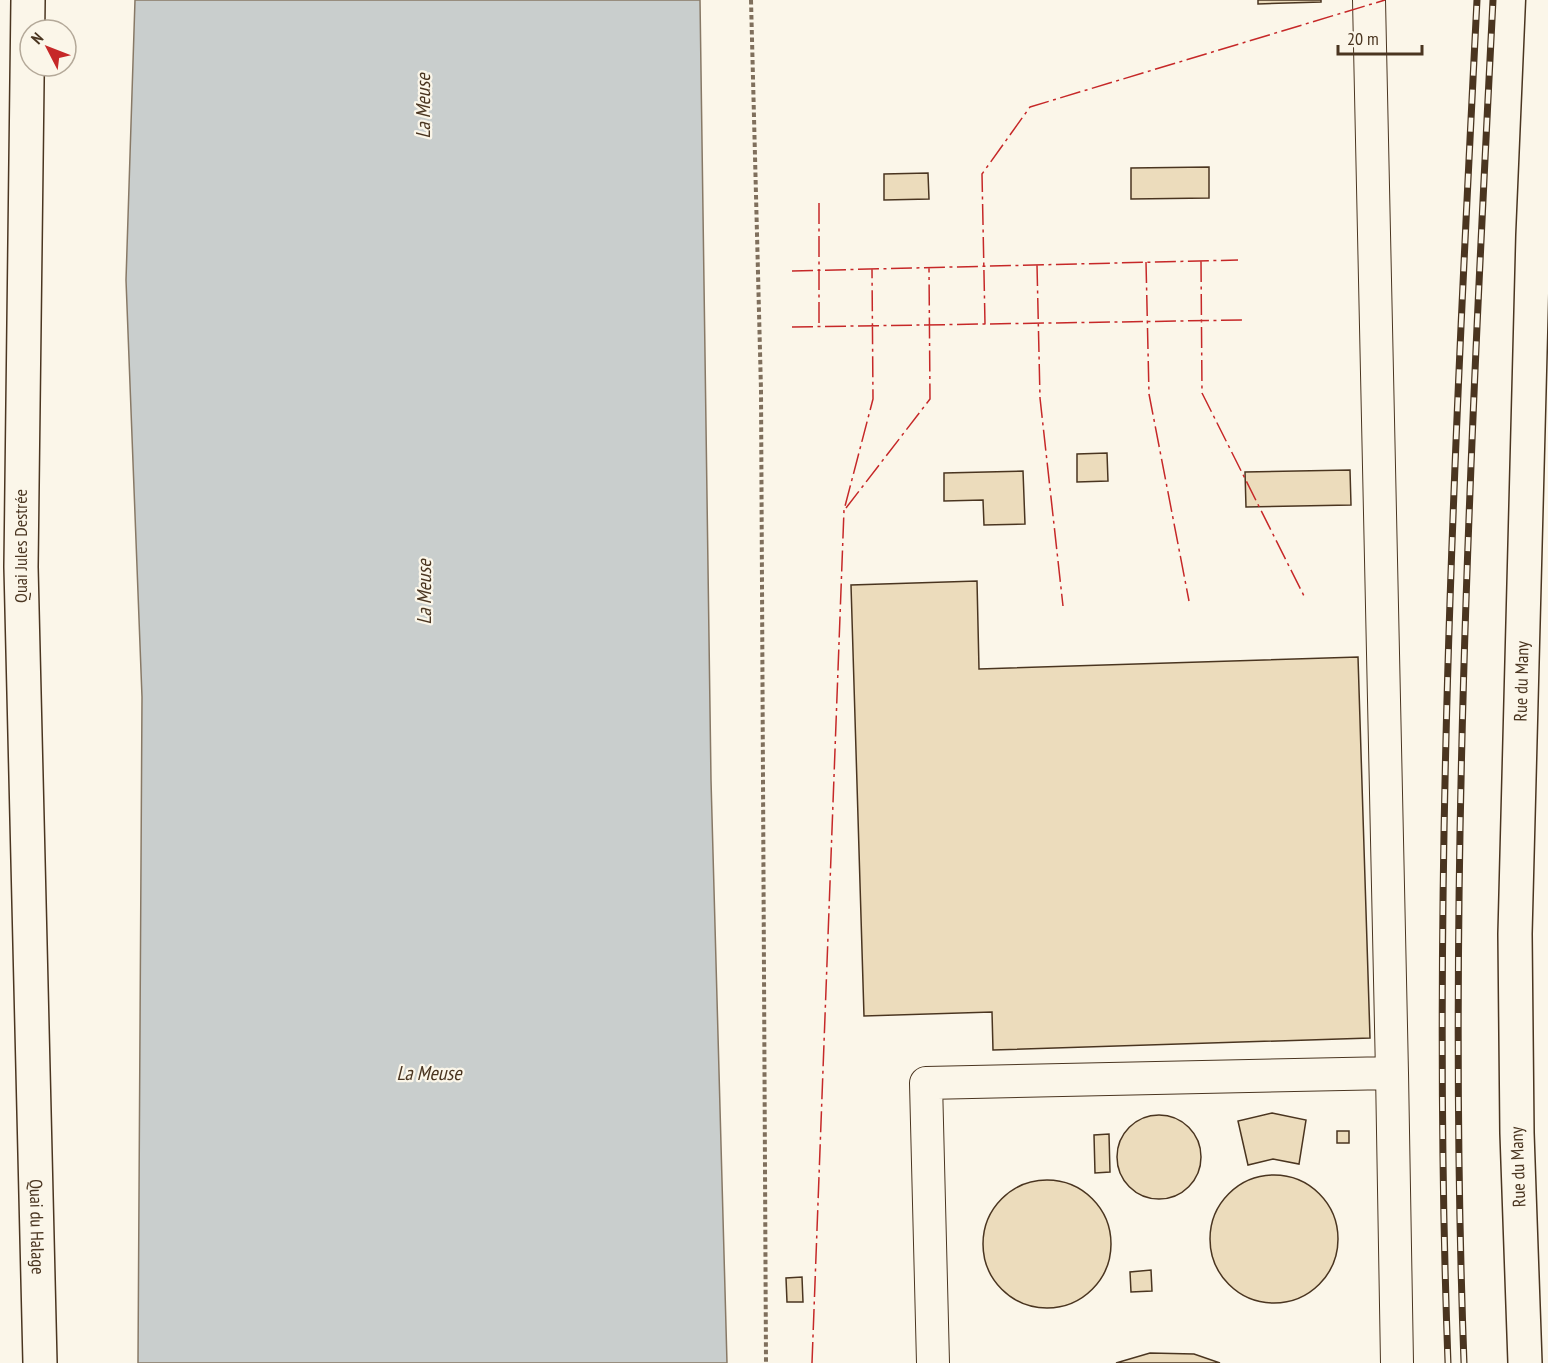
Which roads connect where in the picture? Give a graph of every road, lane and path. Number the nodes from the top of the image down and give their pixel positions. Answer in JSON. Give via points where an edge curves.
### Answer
{"nodes":[{"id":1,"x":28,"y":0,"type":"edge"},
{"id":2,"x":751,"y":0,"type":"edge"},
{"id":3,"x":1369,"y":0,"type":"edge"},
{"id":4,"x":1544,"y":0,"type":"edge"},
{"id":5,"x":1392,"y":1072,"type":"junction"},
{"id":6,"x":34,"y":1092,"type":"joint"},
{"id":7,"x":40,"y":1363,"type":"edge"},
{"id":8,"x":766,"y":1363,"type":"edge"},
{"id":9,"x":933,"y":1363,"type":"edge"},
{"id":10,"x":1397,"y":1363,"type":"edge"},
{"id":11,"x":1525,"y":1363,"type":"edge"}],
"edges":[{"from":1,"to":6,"type":"main road","name":"Quai Jules Destrée","via":[[21,567]]},
{"from":2,"to":8,"type":"path","via":[[761,402]]},
{"from":3,"to":5,"type":"lane"},
{"from":4,"to":11,"type":"main road","name":"Rue du Many","via":[[1533,235],[1515,934]]},
{"from":5,"to":9,"type":"lane","via":[[926,1083]]},
{"from":5,"to":10,"type":"lane"},
{"from":6,"to":7,"type":"main road","name":"Quai du Halage"}]}
